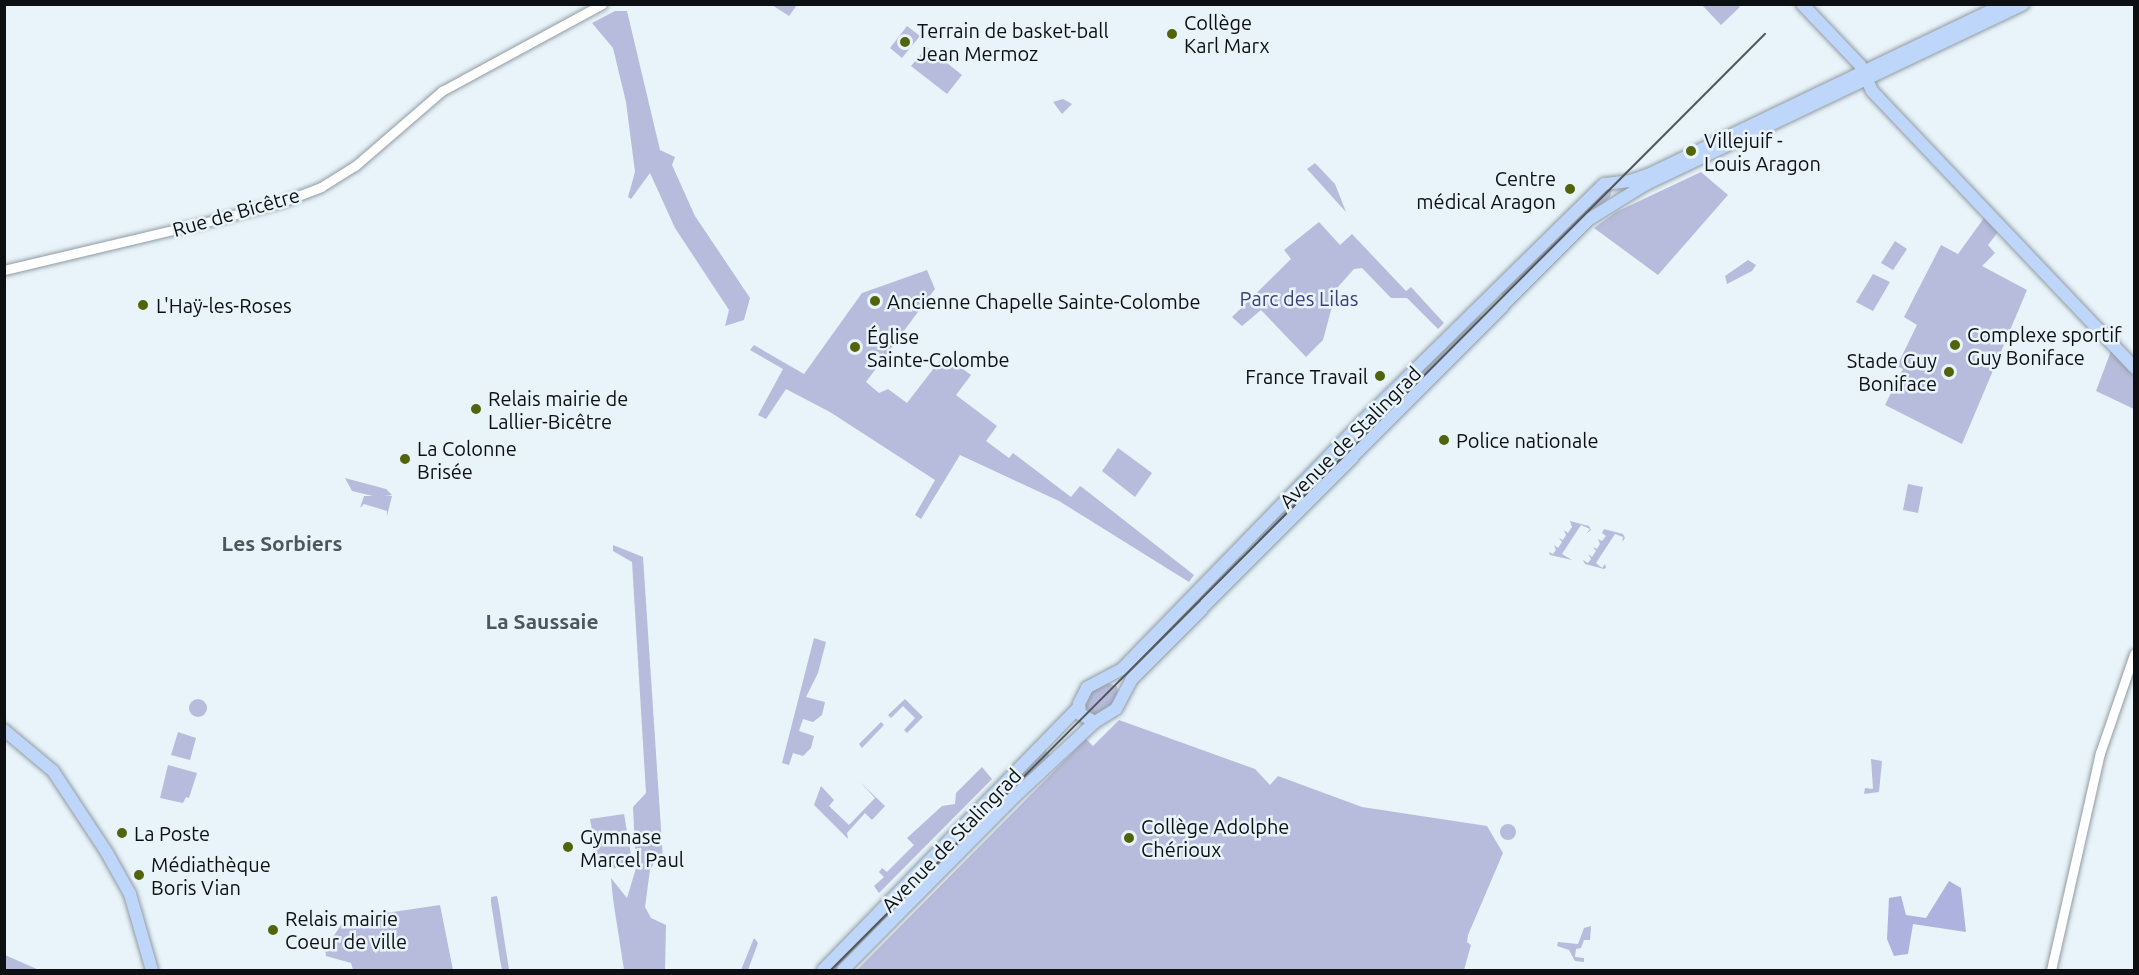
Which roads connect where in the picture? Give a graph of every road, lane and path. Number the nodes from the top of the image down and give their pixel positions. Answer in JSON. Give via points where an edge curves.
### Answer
{"nodes":[{"id":1,"x":602,"y":4,"type":"edge"},
{"id":2,"x":1802,"y":4,"type":"edge"},
{"id":3,"x":2023,"y":4,"type":"edge"},
{"id":4,"x":2000,"y":10,"type":"edge"},
{"id":5,"x":1867,"y":77,"type":"junction"},
{"id":6,"x":4,"y":270,"type":"edge"},
{"id":7,"x":2134,"y":367,"type":"edge"},
{"id":8,"x":2134,"y":654,"type":"edge"},
{"id":9,"x":1107,"y":676,"type":"junction"},
{"id":10,"x":1122,"y":698,"type":"junction"},
{"id":11,"x":1078,"y":708,"type":"junction"},
{"id":12,"x":1095,"y":722,"type":"junction"},
{"id":13,"x":4,"y":730,"type":"edge"},
{"id":14,"x":152,"y":970,"type":"edge"},
{"id":15,"x":823,"y":970,"type":"edge"},
{"id":16,"x":843,"y":970,"type":"edge"},
{"id":17,"x":2051,"y":970,"type":"edge"}],
"edges":[{"from":1,"to":6,"type":"street","name":"Rue de Bicêtre","via":[[439,93],[343,175],[291,199]]},
{"from":2,"to":5,"type":"main road"},
{"from":3,"to":4,"type":"main road"},
{"from":4,"to":5,"type":"main road"},
{"from":5,"to":7,"type":"main road","via":[[1955,178]]},
{"from":5,"to":9,"type":"main road","name":"Avenue de Stalingrad","via":[[1653,173],[1604,184],[1125,666]]},
{"from":5,"to":10,"type":"main road","name":"Avenue de Stalingrad","via":[[1646,184],[1588,220],[1132,679]]},
{"from":8,"to":17,"type":"street","via":[[2100,753]]},
{"from":9,"to":10,"type":"main road","via":[[1120,683]]},
{"from":9,"to":11,"type":"main road","via":[[1087,688]]},
{"from":10,"to":12,"type":"main road","via":[[1112,713]]},
{"from":11,"to":12,"type":"main road","via":[[1084,719]]},
{"from":11,"to":15,"type":"main road","name":"Avenue de Stalingrad"},
{"from":12,"to":16,"type":"main road","via":[[1012,799]]},
{"from":13,"to":14,"type":"main road","via":[[53,771],[107,853],[130,894]]}]}
